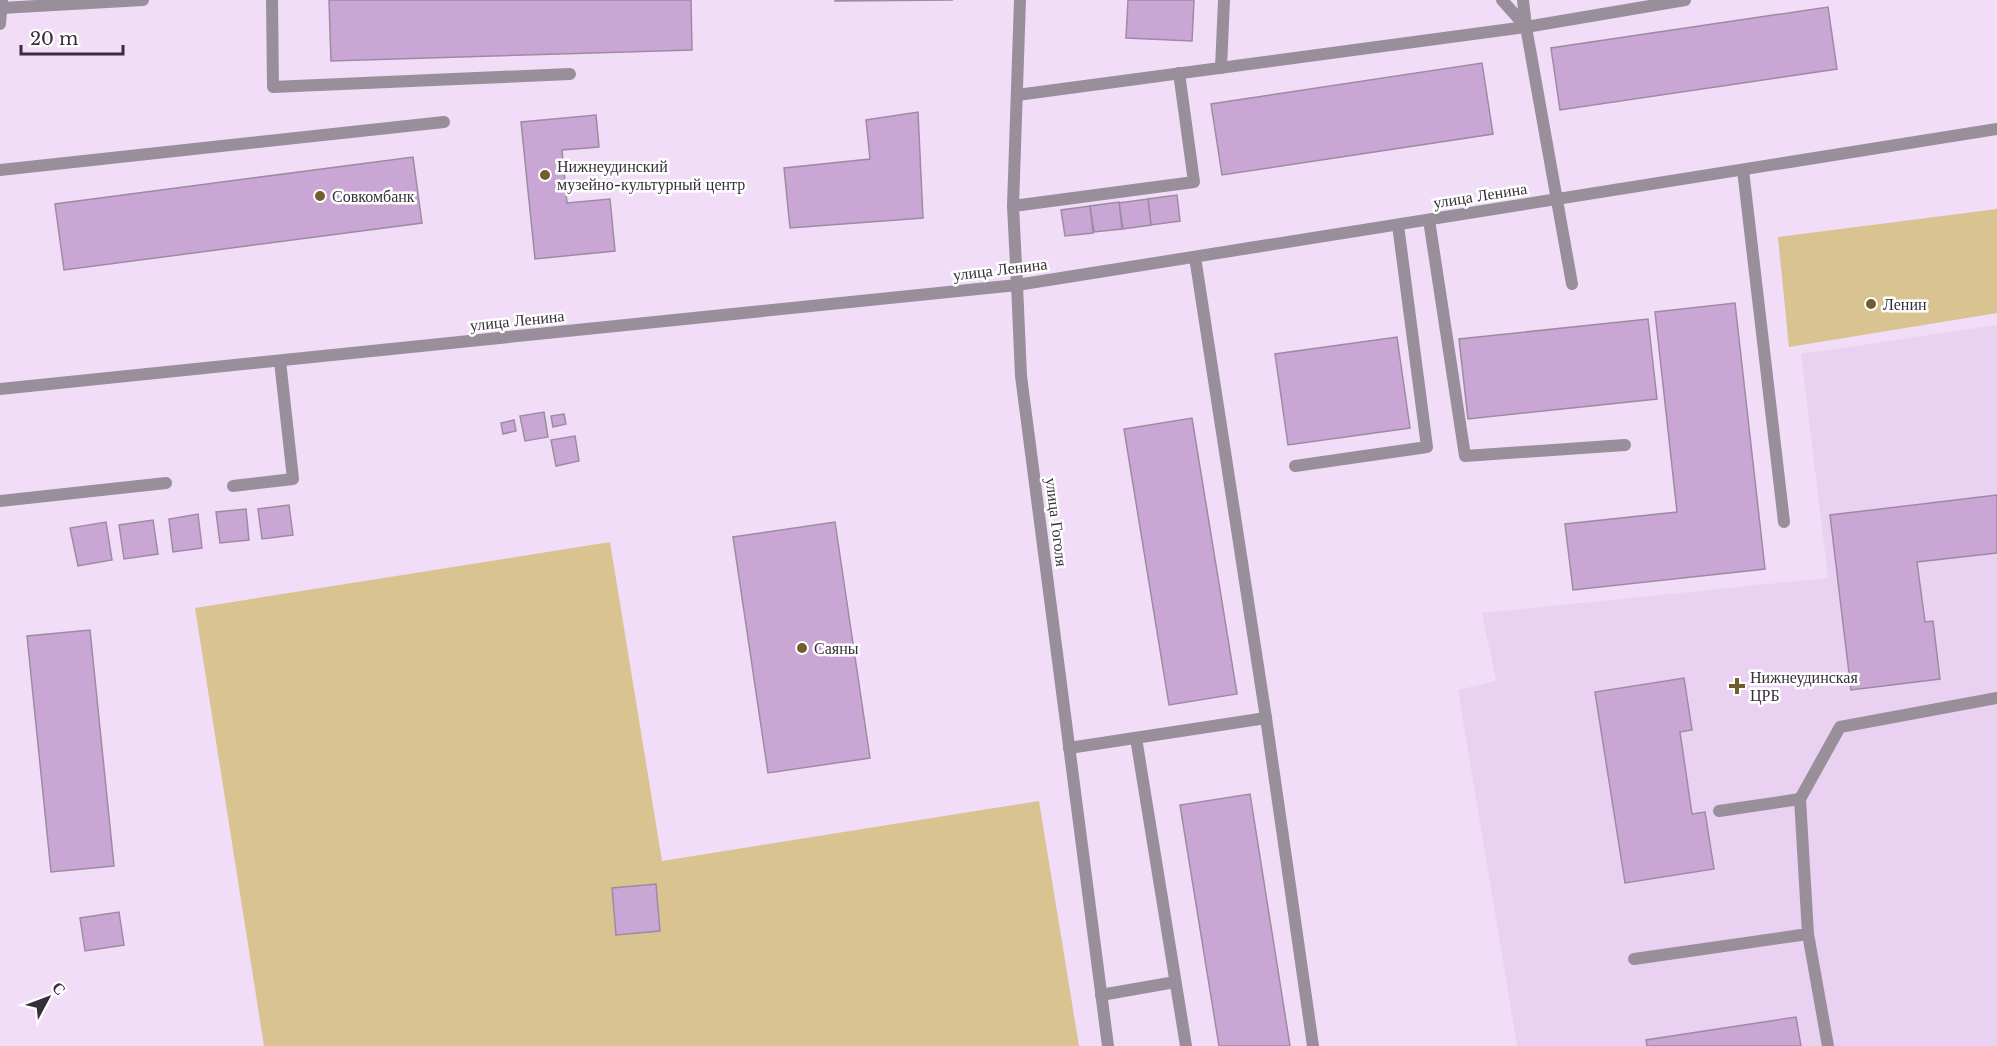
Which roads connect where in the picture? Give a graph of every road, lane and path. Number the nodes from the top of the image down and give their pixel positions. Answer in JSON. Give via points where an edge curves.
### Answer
{"nodes":[{"id":1,"x":142,"y":0,"type":"edge"},
{"id":2,"x":272,"y":0,"type":"edge"},
{"id":3,"x":1020,"y":0,"type":"edge"},
{"id":4,"x":1224,"y":0,"type":"edge"},
{"id":5,"x":1502,"y":0,"type":"edge"},
{"id":6,"x":1523,"y":0,"type":"edge"},
{"id":7,"x":1685,"y":0,"type":"edge"},
{"id":8,"x":1,"y":4,"type":"edge"},
{"id":9,"x":0,"y":24,"type":"edge"},
{"id":10,"x":1526,"y":27,"type":"junction"},
{"id":11,"x":1221,"y":68,"type":"junction"},
{"id":12,"x":1179,"y":73,"type":"junction"},
{"id":13,"x":570,"y":74,"type":"dead end"},
{"id":14,"x":1017,"y":94,"type":"junction"},
{"id":15,"x":444,"y":122,"type":"dead end"},
{"id":16,"x":1997,"y":129,"type":"edge"},
{"id":17,"x":0,"y":170,"type":"edge"},
{"id":18,"x":1743,"y":170,"type":"junction"},
{"id":19,"x":1556,"y":200,"type":"junction"},
{"id":20,"x":1013,"y":206,"type":"junction"},
{"id":21,"x":1429,"y":220,"type":"junction"},
{"id":22,"x":1398,"y":225,"type":"junction"},
{"id":23,"x":1195,"y":257,"type":"junction"},
{"id":24,"x":1572,"y":284,"type":"dead end"},
{"id":25,"x":1017,"y":285,"type":"junction"},
{"id":26,"x":280,"y":361,"type":"junction"},
{"id":27,"x":0,"y":389,"type":"edge"},
{"id":28,"x":1625,"y":446,"type":"dead end"},
{"id":29,"x":1295,"y":466,"type":"dead end"},
{"id":30,"x":166,"y":483,"type":"dead end"},
{"id":31,"x":233,"y":486,"type":"dead end"},
{"id":32,"x":0,"y":501,"type":"edge"},
{"id":33,"x":1784,"y":522,"type":"dead end"},
{"id":34,"x":1997,"y":698,"type":"edge"},
{"id":35,"x":1266,"y":718,"type":"junction"},
{"id":36,"x":1136,"y":738,"type":"junction"},
{"id":37,"x":1069,"y":748,"type":"junction"},
{"id":38,"x":1800,"y":799,"type":"junction"},
{"id":39,"x":1719,"y":811,"type":"dead end"},
{"id":40,"x":1808,"y":934,"type":"junction"},
{"id":41,"x":1634,"y":959,"type":"dead end"},
{"id":42,"x":1175,"y":982,"type":"junction"},
{"id":43,"x":1101,"y":995,"type":"junction"},
{"id":44,"x":1108,"y":1046,"type":"edge"},
{"id":45,"x":1186,"y":1046,"type":"edge"},
{"id":46,"x":1313,"y":1046,"type":"edge"},
{"id":47,"x":1828,"y":1046,"type":"edge"}],
"edges":[{"from":1,"to":8,"type":"street"},
{"from":2,"to":13,"type":"street","via":[[273,87]]},
{"from":3,"to":14,"type":"street","name":"улица Гоголя"},
{"from":4,"to":11,"type":"street"},
{"from":5,"to":10,"type":"street"},
{"from":6,"to":10,"type":"street"},
{"from":7,"to":10,"type":"street"},
{"from":8,"to":9,"type":"street"},
{"from":10,"to":11,"type":"street"},
{"from":10,"to":19,"type":"street"},
{"from":11,"to":12,"type":"street"},
{"from":12,"to":14,"type":"street"},
{"from":12,"to":20,"type":"street","via":[[1194,182]]},
{"from":14,"to":20,"type":"street","name":"улица Гоголя"},
{"from":15,"to":17,"type":"street"},
{"from":16,"to":18,"type":"street","name":"улица Ленина"},
{"from":18,"to":19,"type":"street","name":"улица Ленина"},
{"from":18,"to":33,"type":"street"},
{"from":19,"to":21,"type":"street","name":"улица Ленина"},
{"from":19,"to":24,"type":"street"},
{"from":20,"to":25,"type":"street","name":"улица Гоголя"},
{"from":21,"to":22,"type":"street","name":"улица Ленина"},
{"from":21,"to":28,"type":"street","via":[[1465,456]]},
{"from":22,"to":23,"type":"street","name":"улица Ленина"},
{"from":22,"to":29,"type":"street","via":[[1427,447]]},
{"from":23,"to":25,"type":"street","name":"улица Ленина"},
{"from":23,"to":35,"type":"street"},
{"from":25,"to":26,"type":"street","name":"улица Ленина"},
{"from":25,"to":37,"type":"street","name":"улица Гоголя","via":[[1021,376]]},
{"from":26,"to":27,"type":"street","name":"улица Ленина"},
{"from":26,"to":31,"type":"street","via":[[293,480]]},
{"from":30,"to":32,"type":"street"},
{"from":34,"to":38,"type":"street","via":[[1840,727]]},
{"from":35,"to":36,"type":"street"},
{"from":35,"to":46,"type":"street"},
{"from":36,"to":37,"type":"street"},
{"from":36,"to":42,"type":"street"},
{"from":37,"to":43,"type":"street","name":"улица Гоголя"},
{"from":38,"to":39,"type":"street"},
{"from":38,"to":40,"type":"street"},
{"from":40,"to":41,"type":"street"},
{"from":40,"to":47,"type":"street"},
{"from":42,"to":43,"type":"street"},
{"from":42,"to":45,"type":"street"},
{"from":43,"to":44,"type":"street","name":"улица Гоголя"}]}
